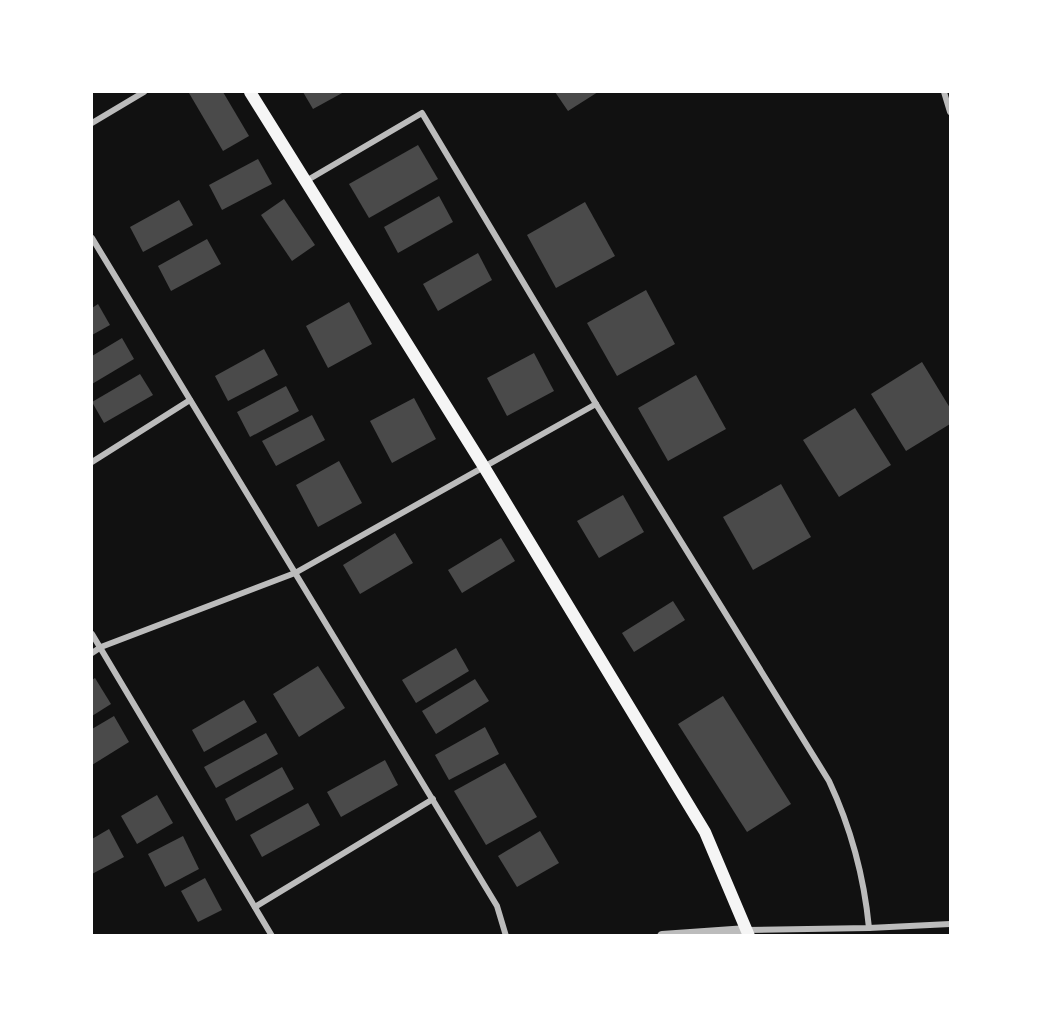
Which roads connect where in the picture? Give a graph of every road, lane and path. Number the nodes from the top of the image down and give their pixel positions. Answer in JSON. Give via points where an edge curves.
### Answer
{"nodes":[{"id":1,"x":144,"y":92,"type":"edge"},
{"id":2,"x":250,"y":92,"type":"edge"},
{"id":3,"x":944,"y":92,"type":"edge"},
{"id":4,"x":951,"y":112,"type":"edge"},
{"id":5,"x":92,"y":123,"type":"edge"},
{"id":6,"x":306,"y":181,"type":"junction"},
{"id":7,"x":92,"y":238,"type":"edge"},
{"id":8,"x":190,"y":400,"type":"junction"},
{"id":9,"x":596,"y":404,"type":"junction"},
{"id":10,"x":92,"y":462,"type":"edge"},
{"id":11,"x":484,"y":467,"type":"junction"},
{"id":12,"x":295,"y":573,"type":"junction"},
{"id":13,"x":92,"y":634,"type":"edge"},
{"id":14,"x":100,"y":648,"type":"junction"},
{"id":15,"x":92,"y":653,"type":"edge"},
{"id":16,"x":433,"y":799,"type":"junction"},
{"id":17,"x":255,"y":906,"type":"junction"},
{"id":18,"x":951,"y":924,"type":"edge"},
{"id":19,"x":869,"y":928,"type":"junction"},
{"id":20,"x":748,"y":933,"type":"edge"},
{"id":21,"x":272,"y":936,"type":"edge"},
{"id":22,"x":506,"y":936,"type":"edge"},
{"id":23,"x":662,"y":936,"type":"edge"}],
"edges":[{"from":1,"to":5,"type":"street"},
{"from":2,"to":6,"type":"main road"},
{"from":3,"to":4,"type":"street"},
{"from":6,"to":9,"type":"street","via":[[422,113]]},
{"from":6,"to":11,"type":"main road"},
{"from":7,"to":8,"type":"street"},
{"from":8,"to":10,"type":"street"},
{"from":8,"to":12,"type":"street"},
{"from":9,"to":11,"type":"street"},
{"from":9,"to":19,"type":"street","via":[[829,781],[856,852]]},
{"from":11,"to":12,"type":"street"},
{"from":11,"to":20,"type":"main road","via":[[705,832]]},
{"from":12,"to":14,"type":"street"},
{"from":12,"to":16,"type":"street"},
{"from":13,"to":14,"type":"street"},
{"from":14,"to":15,"type":"street"},
{"from":14,"to":17,"type":"street"},
{"from":16,"to":17,"type":"street"},
{"from":16,"to":22,"type":"street","via":[[497,906]]},
{"from":17,"to":21,"type":"street"},
{"from":18,"to":19,"type":"street"},
{"from":19,"to":20,"type":"street"},
{"from":20,"to":23,"type":"street"}]}
